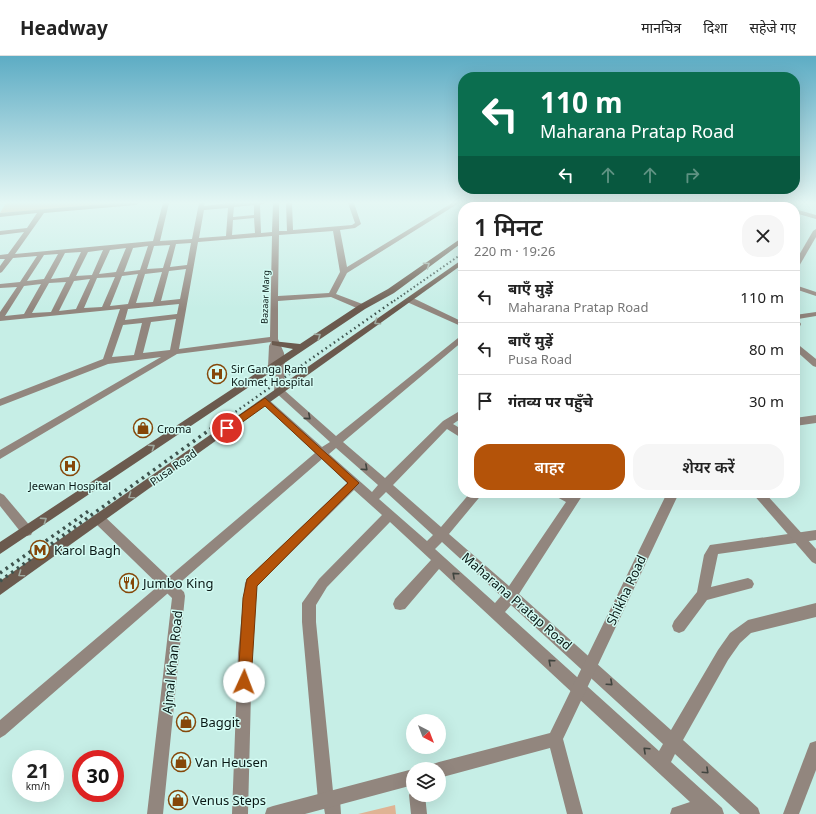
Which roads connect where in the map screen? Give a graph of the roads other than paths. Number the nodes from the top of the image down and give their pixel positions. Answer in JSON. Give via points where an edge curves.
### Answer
{"nodes":[{"id":1,"x":22,"y":238,"type":"edge"},
{"id":2,"x":155,"y":238,"type":"edge"},
{"id":3,"x":206,"y":238,"type":"edge"},
{"id":4,"x":277,"y":238,"type":"edge"},
{"id":5,"x":338,"y":238,"type":"edge"},
{"id":6,"x":399,"y":238,"type":"edge"},
{"id":7,"x":812,"y":238,"type":"edge"},
{"id":8,"x":195,"y":239,"type":"junction"},
{"id":9,"x":174,"y":241,"type":"junction"},
{"id":10,"x":154,"y":243,"type":"junction"},
{"id":11,"x":458,"y":243,"type":"edge"},
{"id":12,"x":131,"y":245,"type":"junction"},
{"id":13,"x":108,"y":247,"type":"junction"},
{"id":14,"x":86,"y":249,"type":"junction"},
{"id":15,"x":63,"y":251,"type":"junction"},
{"id":16,"x":42,"y":253,"type":"junction"},
{"id":17,"x":10,"y":256,"type":"junction"},
{"id":18,"x":0,"y":257,"type":"edge"},
{"id":19,"x":800,"y":259,"type":"edge"},
{"id":20,"x":458,"y":265,"type":"edge"},
{"id":21,"x":190,"y":267,"type":"junction"},
{"id":22,"x":166,"y":269,"type":"junction"},
{"id":23,"x":0,"y":271,"type":"edge"},
{"id":24,"x":143,"y":272,"type":"junction"},
{"id":25,"x":344,"y":272,"type":"junction"},
{"id":26,"x":119,"y":274,"type":"junction"},
{"id":27,"x":95,"y":276,"type":"junction"},
{"id":28,"x":72,"y":279,"type":"junction"},
{"id":29,"x":46,"y":281,"type":"junction"},
{"id":30,"x":22,"y":284,"type":"junction"},
{"id":31,"x":0,"y":286,"type":"edge"},
{"id":32,"x":800,"y":289,"type":"edge"},
{"id":33,"x":816,"y":294,"type":"edge"},
{"id":34,"x":332,"y":295,"type":"junction"},
{"id":35,"x":274,"y":299,"type":"junction"},
{"id":36,"x":410,"y":300,"type":"junction"},
{"id":37,"x":184,"y":301,"type":"junction"},
{"id":38,"x":156,"y":304,"type":"junction"},
{"id":39,"x":128,"y":307,"type":"junction"},
{"id":40,"x":362,"y":307,"type":"junction"},
{"id":41,"x":105,"y":309,"type":"junction"},
{"id":42,"x":79,"y":311,"type":"junction"},
{"id":43,"x":54,"y":314,"type":"junction"},
{"id":44,"x":816,"y":314,"type":"edge"},
{"id":45,"x":27,"y":316,"type":"junction"},
{"id":46,"x":181,"y":316,"type":"junction"},
{"id":47,"x":800,"y":316,"type":"edge"},
{"id":48,"x":0,"y":319,"type":"edge"},
{"id":49,"x":147,"y":320,"type":"junction"},
{"id":50,"x":119,"y":323,"type":"junction"},
{"id":51,"x":458,"y":323,"type":"edge"},
{"id":52,"x":275,"y":341,"type":"junction"},
{"id":53,"x":458,"y":341,"type":"edge"},
{"id":54,"x":303,"y":346,"type":"junction"},
{"id":55,"x":800,"y":349,"type":"edge"},
{"id":56,"x":174,"y":353,"type":"junction"},
{"id":57,"x":138,"y":357,"type":"junction"},
{"id":58,"x":282,"y":360,"type":"junction"},
{"id":59,"x":107,"y":361,"type":"junction"},
{"id":60,"x":815,"y":362,"type":"edge"},
{"id":61,"x":272,"y":367,"type":"junction"},
{"id":62,"x":279,"y":391,"type":"junction"},
{"id":63,"x":265,"y":401,"type":"junction"},
{"id":64,"x":0,"y":403,"type":"edge"},
{"id":65,"x":458,"y":416,"type":"edge"},
{"id":66,"x":816,"y":419,"type":"edge"},
{"id":67,"x":800,"y":421,"type":"edge"},
{"id":68,"x":446,"y":424,"type":"junction"},
{"id":69,"x":458,"y":432,"type":"edge"},
{"id":70,"x":336,"y":442,"type":"junction"},
{"id":71,"x":322,"y":453,"type":"junction"},
{"id":72,"x":0,"y":455,"type":"edge"},
{"id":73,"x":354,"y":483,"type":"junction"},
{"id":74,"x":386,"y":486,"type":"junction"},
{"id":75,"x":0,"y":498,"type":"edge"},
{"id":76,"x":472,"y":498,"type":"edge"},
{"id":77,"x":574,"y":498,"type":"edge"},
{"id":78,"x":671,"y":498,"type":"edge"},
{"id":79,"x":762,"y":498,"type":"edge"},
{"id":80,"x":372,"y":499,"type":"junction"},
{"id":81,"x":389,"y":515,"type":"junction"},
{"id":82,"x":99,"y":519,"type":"junction"},
{"id":83,"x":27,"y":531,"type":"junction"},
{"id":84,"x":441,"y":535,"type":"junction"},
{"id":85,"x":816,"y":535,"type":"edge"},
{"id":86,"x":798,"y":538,"type":"junction"},
{"id":87,"x":0,"y":549,"type":"edge"},
{"id":88,"x":426,"y":549,"type":"junction"},
{"id":89,"x":816,"y":558,"type":"edge"},
{"id":90,"x":439,"y":560,"type":"junction"},
{"id":91,"x":748,"y":584,"type":"dead end"},
{"id":92,"x":168,"y":586,"type":"junction"},
{"id":93,"x":0,"y":589,"type":"edge"},
{"id":94,"x":703,"y":595,"type":"junction"},
{"id":95,"x":510,"y":596,"type":"junction"},
{"id":96,"x":400,"y":604,"type":"dead end"},
{"id":97,"x":816,"y":610,"type":"edge"},
{"id":98,"x":496,"y":612,"type":"junction"},
{"id":99,"x":679,"y":626,"type":"dead end"},
{"id":100,"x":590,"y":666,"type":"junction"},
{"id":101,"x":579,"y":689,"type":"junction"},
{"id":102,"x":0,"y":730,"type":"edge"},
{"id":103,"x":555,"y":739,"type":"junction"},
{"id":104,"x":673,"y":741,"type":"junction"},
{"id":105,"x":816,"y":749,"type":"edge"},
{"id":106,"x":660,"y":763,"type":"junction"},
{"id":107,"x":446,"y":768,"type":"edge"},
{"id":108,"x":406,"y":779,"type":"edge"},
{"id":109,"x":418,"y":802,"type":"edge"},
{"id":110,"x":330,"y":804,"type":"edge"},
{"id":111,"x":711,"y":810,"type":"edge"},
{"id":112,"x":155,"y":814,"type":"edge"},
{"id":113,"x":240,"y":814,"type":"edge"},
{"id":114,"x":274,"y":814,"type":"edge"},
{"id":115,"x":419,"y":814,"type":"edge"},
{"id":116,"x":575,"y":814,"type":"edge"},
{"id":117,"x":678,"y":814,"type":"edge"},
{"id":118,"x":752,"y":814,"type":"edge"},
{"id":119,"x":791,"y":814,"type":"edge"}],
"edges":[{"from":1,"to":17,"type":"street"},
{"from":2,"to":10,"type":"street"},
{"from":3,"to":8,"type":"street"},
{"from":4,"to":35,"type":"street","name":"Bazaar Marg"},
{"from":5,"to":25,"type":"street"},
{"from":6,"to":25,"type":"street"},
{"from":7,"to":19,"type":"street"},
{"from":8,"to":9,"type":"street"},
{"from":8,"to":21,"type":"street"},
{"from":9,"to":10,"type":"street"},
{"from":9,"to":22,"type":"street"},
{"from":10,"to":12,"type":"street"},
{"from":10,"to":24,"type":"street"},
{"from":40,"to":11,"type":"main road","one_way":true,"via":[[391,290]]},
{"from":12,"to":13,"type":"street"},
{"from":12,"to":26,"type":"street"},
{"from":13,"to":14,"type":"street"},
{"from":13,"to":27,"type":"street"},
{"from":14,"to":15,"type":"street"},
{"from":14,"to":28,"type":"street"},
{"from":15,"to":16,"type":"street"},
{"from":15,"to":29,"type":"street"},
{"from":16,"to":17,"type":"street"},
{"from":16,"to":30,"type":"street"},
{"from":17,"to":18,"type":"street"},
{"from":17,"to":23,"type":"street"},
{"from":20,"to":36,"type":"main road","name":"Pusa Road"},
{"from":21,"to":22,"type":"street"},
{"from":21,"to":37,"type":"street"},
{"from":22,"to":24,"type":"street"},
{"from":22,"to":38,"type":"street"},
{"from":24,"to":26,"type":"street"},
{"from":24,"to":39,"type":"street"},
{"from":25,"to":34,"type":"street"},
{"from":26,"to":27,"type":"street"},
{"from":26,"to":41,"type":"street"},
{"from":27,"to":28,"type":"street"},
{"from":27,"to":42,"type":"street"},
{"from":28,"to":29,"type":"street"},
{"from":28,"to":43,"type":"street"},
{"from":29,"to":30,"type":"street"},
{"from":29,"to":45,"type":"street"},
{"from":30,"to":31,"type":"street"},
{"from":30,"to":48,"type":"street"},
{"from":32,"to":33,"type":"street"},
{"from":34,"to":35,"type":"street"},
{"from":34,"to":40,"type":"street"},
{"from":35,"to":52,"type":"street","name":"Bazaar Marg"},
{"from":36,"to":51,"type":"street"},
{"from":36,"to":62,"type":"main road","name":"Pusa Road","one_way":true},
{"from":37,"to":38,"type":"street"},
{"from":37,"to":46,"type":"street"},
{"from":38,"to":39,"type":"street"},
{"from":39,"to":41,"type":"street"},
{"from":39,"to":50,"type":"street"},
{"from":54,"to":40,"type":"main road","one_way":true},
{"from":41,"to":42,"type":"street"},
{"from":42,"to":43,"type":"street"},
{"from":43,"to":45,"type":"street"},
{"from":44,"to":47,"type":"street"},
{"from":45,"to":48,"type":"street"},
{"from":46,"to":49,"type":"street"},
{"from":46,"to":56,"type":"street"},
{"from":49,"to":50,"type":"street"},
{"from":49,"to":57,"type":"street"},
{"from":50,"to":59,"type":"street"},
{"from":52,"to":54,"type":"main road","via":[[285,346]]},
{"from":52,"to":56,"type":"street"},
{"from":52,"to":58,"type":"street"},
{"from":52,"to":61,"type":"street","name":"Bazaar Marg"},
{"from":53,"to":70,"type":"street"},
{"from":54,"to":58,"type":"main road"},
{"from":55,"to":60,"type":"street"},
{"from":56,"to":57,"type":"street"},
{"from":56,"to":72,"type":"street"},
{"from":57,"to":59,"type":"street"},
{"from":58,"to":61,"type":"main road"},
{"from":58,"to":62,"type":"street"},
{"from":59,"to":64,"type":"street"},
{"from":83,"to":61,"type":"main road","one_way":true},
{"from":62,"to":63,"type":"main road","name":"Pusa Road"},
{"from":62,"to":70,"type":"street","name":"Maharana Pratap Road","one_way":true},
{"from":63,"to":71,"type":"street","name":"Maharana Pratap Road"},
{"from":63,"to":82,"type":"main road","name":"Pusa Road","one_way":true},
{"from":65,"to":68,"type":"street"},
{"from":66,"to":67,"type":"street"},
{"from":68,"to":69,"type":"street"},
{"from":68,"to":74,"type":"street"},
{"from":70,"to":71,"type":"street"},
{"from":70,"to":74,"type":"street","name":"Maharana Pratap Road","one_way":true},
{"from":71,"to":73,"type":"street","name":"Maharana Pratap Road"},
{"from":71,"to":92,"type":"street"},
{"from":73,"to":80,"type":"street","name":"Maharana Pratap Road"},
{"from":73,"to":113,"type":"street","via":[[251,583],[245,653]]},
{"from":74,"to":80,"type":"street"},
{"from":74,"to":84,"type":"street","name":"Maharana Pratap Road"},
{"from":75,"to":83,"type":"street"},
{"from":76,"to":84,"type":"street"},
{"from":77,"to":95,"type":"street"},
{"from":78,"to":100,"type":"street","name":"Shikha Road"},
{"from":79,"to":86,"type":"street"},
{"from":80,"to":81,"type":"street","name":"Maharana Pratap Road"},
{"from":81,"to":88,"type":"street","name":"Maharana Pratap Road"},
{"from":81,"to":110,"type":"street","via":[[323,583],[309,604]]},
{"from":82,"to":92,"type":"street","name":"Ajmal Khan Road"},
{"from":82,"to":93,"type":"main road","name":"Pusa Road","one_way":true},
{"from":83,"to":87,"type":"main road"},
{"from":84,"to":88,"type":"street"},
{"from":84,"to":95,"type":"street","name":"Maharana Pratap Road"},
{"from":85,"to":86,"type":"street"},
{"from":86,"to":89,"type":"street"},
{"from":86,"to":94,"type":"street","via":[[714,549],[710,555]]},
{"from":88,"to":90,"type":"street","name":"Maharana Pratap Road"},
{"from":90,"to":96,"type":"street"},
{"from":98,"to":90,"type":"street","name":"Maharana Pratap Road","one_way":true},
{"from":91,"to":94,"type":"street"},
{"from":92,"to":102,"type":"street"},
{"from":92,"to":112,"type":"street","name":"Ajmal Khan Road","via":[[179,596]]},
{"from":94,"to":99,"type":"street"},
{"from":95,"to":98,"type":"street"},
{"from":95,"to":100,"type":"street","name":"Maharana Pratap Road"},
{"from":97,"to":104,"type":"street","via":[[748,627],[735,638]]},
{"from":101,"to":98,"type":"street","name":"Maharana Pratap Road","one_way":true},
{"from":100,"to":101,"type":"street","name":"Shikha Road"},
{"from":100,"to":104,"type":"street","name":"Maharana Pratap Road","one_way":true},
{"from":101,"to":103,"type":"street","name":"Shikha Road"},
{"from":106,"to":101,"type":"street","name":"Maharana Pratap Road","one_way":true},
{"from":103,"to":107,"type":"street"},
{"from":103,"to":116,"type":"street"},
{"from":104,"to":106,"type":"street"},
{"from":104,"to":118,"type":"street","name":"Maharana Pratap Road","one_way":true},
{"from":105,"to":119,"type":"street"},
{"from":106,"to":111,"type":"street","name":"Maharana Pratap Road"},
{"from":108,"to":110,"type":"street"},
{"from":109,"to":115,"type":"street"},
{"from":110,"to":114,"type":"street"},
{"from":111,"to":117,"type":"street"}]}
